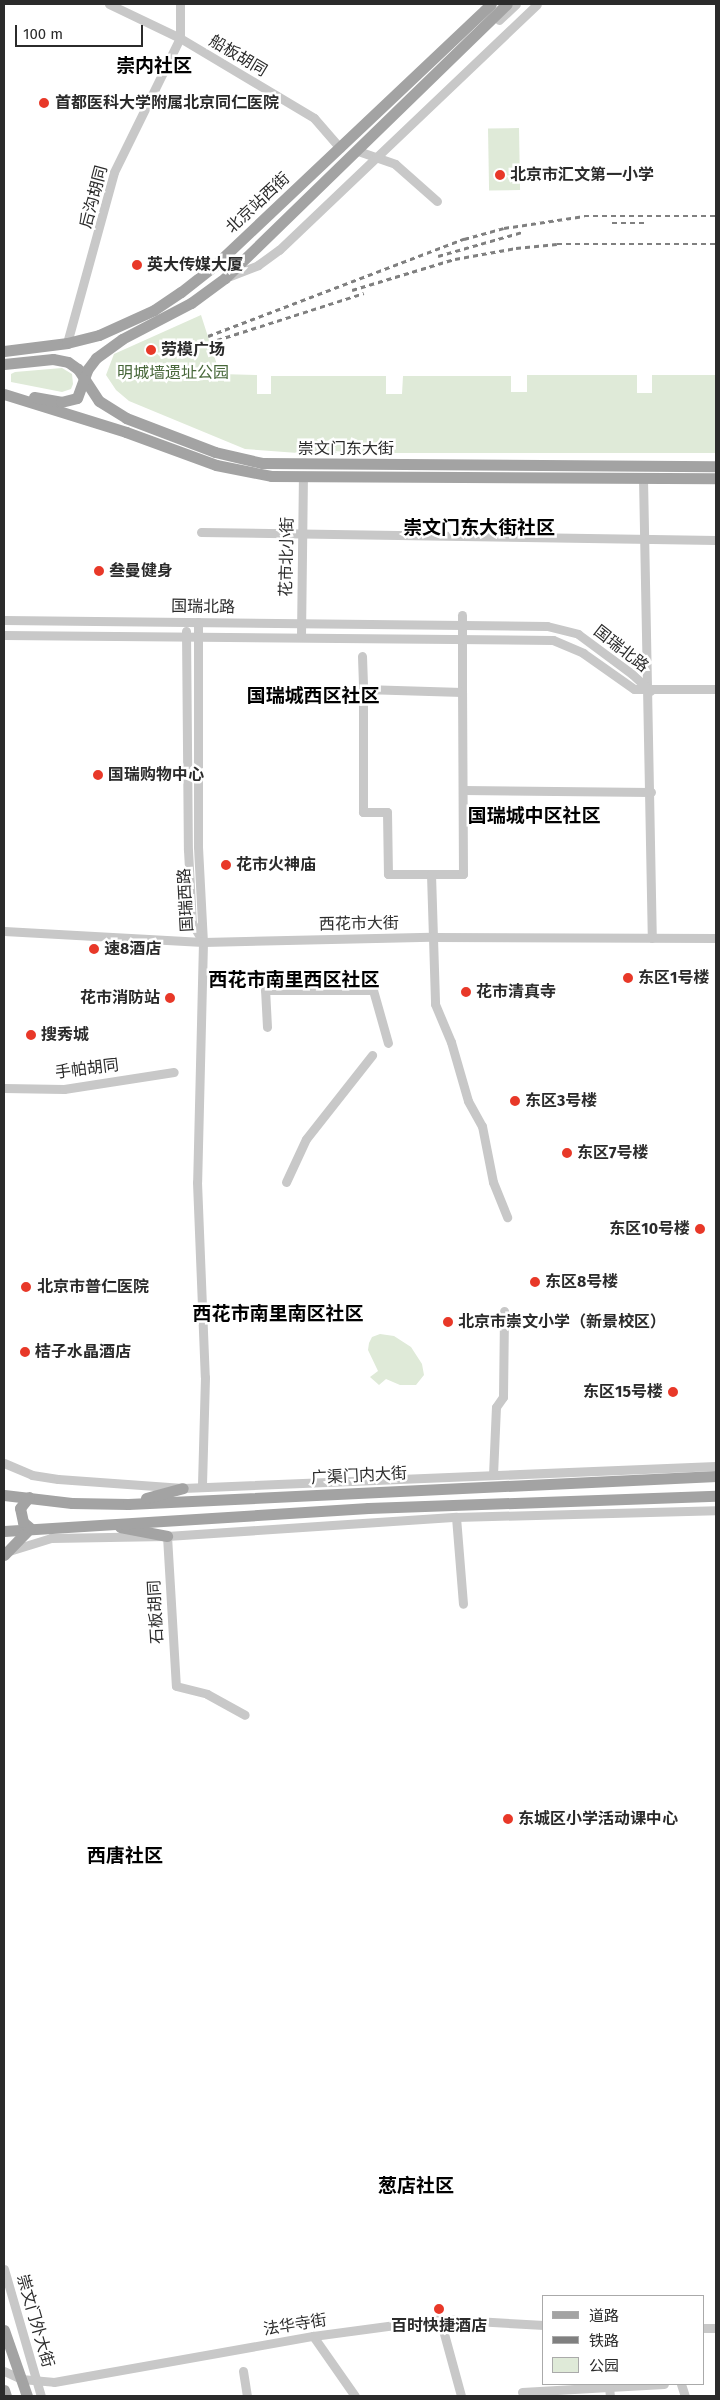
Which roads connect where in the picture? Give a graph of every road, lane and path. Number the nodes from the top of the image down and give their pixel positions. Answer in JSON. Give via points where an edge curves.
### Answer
{"nodes":[{"id":1,"x":109,"y":4,"type":"edge"},
{"id":2,"x":180,"y":4,"type":"edge"},
{"id":3,"x":491,"y":4,"type":"edge"},
{"id":4,"x":507,"y":4,"type":"edge"},
{"id":5,"x":516,"y":4,"type":"edge"},
{"id":6,"x":537,"y":4,"type":"edge"},
{"id":7,"x":180,"y":38,"type":"junction"},
{"id":8,"x":458,"y":53,"type":"junction"},
{"id":9,"x":340,"y":148,"type":"junction"},
{"id":10,"x":358,"y":150,"type":"junction"},
{"id":11,"x":375,"y":156,"type":"junction"},
{"id":12,"x":437,"y":201,"type":"dead end"},
{"id":13,"x":225,"y":278,"type":"junction"},
{"id":14,"x":67,"y":343,"type":"junction"},
{"id":15,"x":4,"y":351,"type":"edge"},
{"id":16,"x":4,"y":364,"type":"edge"},
{"id":17,"x":84,"y":381,"type":"junction"},
{"id":18,"x":7,"y":395,"type":"edge"},
{"id":19,"x":716,"y":466,"type":"edge"},
{"id":20,"x":303,"y":478,"type":"junction"},
{"id":21,"x":643,"y":478,"type":"junction"},
{"id":22,"x":716,"y":478,"type":"edge"},
{"id":23,"x":202,"y":532,"type":"dead end"},
{"id":24,"x":303,"y":534,"type":"junction"},
{"id":25,"x":642,"y":538,"type":"junction"},
{"id":26,"x":716,"y":540,"type":"edge"},
{"id":27,"x":462,"y":615,"type":"dead end"},
{"id":28,"x":4,"y":620,"type":"edge"},
{"id":29,"x":186,"y":622,"type":"junction"},
{"id":30,"x":198,"y":622,"type":"junction"},
{"id":31,"x":301,"y":623,"type":"junction"},
{"id":32,"x":462,"y":625,"type":"junction"},
{"id":33,"x":4,"y":635,"type":"edge"},
{"id":34,"x":186,"y":636,"type":"junction"},
{"id":35,"x":198,"y":636,"type":"junction"},
{"id":36,"x":301,"y":636,"type":"dead end"},
{"id":37,"x":462,"y":639,"type":"junction"},
{"id":38,"x":362,"y":656,"type":"dead end"},
{"id":39,"x":716,"y":688,"type":"edge"},
{"id":40,"x":363,"y":689,"type":"junction"},
{"id":41,"x":650,"y":691,"type":"junction"},
{"id":42,"x":462,"y":692,"type":"junction"},
{"id":43,"x":463,"y":790,"type":"junction"},
{"id":44,"x":651,"y":792,"type":"junction"},
{"id":45,"x":431,"y":874,"type":"junction"},
{"id":46,"x":4,"y":932,"type":"edge"},
{"id":47,"x":431,"y":937,"type":"junction"},
{"id":48,"x":652,"y":938,"type":"junction"},
{"id":49,"x":716,"y":938,"type":"edge"},
{"id":50,"x":203,"y":942,"type":"junction"},
{"id":51,"x":267,"y":1027,"type":"dead end"},
{"id":52,"x":388,"y":1043,"type":"dead end"},
{"id":53,"x":372,"y":1055,"type":"dead end"},
{"id":54,"x":174,"y":1072,"type":"dead end"},
{"id":55,"x":4,"y":1088,"type":"edge"},
{"id":56,"x":286,"y":1182,"type":"dead end"},
{"id":57,"x":507,"y":1217,"type":"dead end"},
{"id":58,"x":504,"y":1311,"type":"dead end"},
{"id":59,"x":4,"y":1463,"type":"edge"},
{"id":60,"x":716,"y":1466,"type":"edge"},
{"id":61,"x":493,"y":1475,"type":"junction"},
{"id":62,"x":716,"y":1476,"type":"edge"},
{"id":63,"x":202,"y":1486,"type":"junction"},
{"id":64,"x":183,"y":1488,"type":"junction"},
{"id":65,"x":4,"y":1495,"type":"edge"},
{"id":66,"x":29,"y":1496,"type":"junction"},
{"id":67,"x":716,"y":1496,"type":"edge"},
{"id":68,"x":128,"y":1504,"type":"junction"},
{"id":69,"x":716,"y":1510,"type":"edge"},
{"id":70,"x":456,"y":1517,"type":"junction"},
{"id":71,"x":101,"y":1524,"type":"junction"},
{"id":72,"x":30,"y":1528,"type":"junction"},
{"id":73,"x":4,"y":1531,"type":"edge"},
{"id":74,"x":167,"y":1536,"type":"junction"},
{"id":75,"x":4,"y":1555,"type":"edge"},
{"id":76,"x":463,"y":1604,"type":"dead end"},
{"id":77,"x":245,"y":1715,"type":"dead end"},
{"id":78,"x":4,"y":2269,"type":"edge"},
{"id":79,"x":440,"y":2319,"type":"junction"},
{"id":80,"x":542,"y":2325,"type":"edge"},
{"id":81,"x":4,"y":2330,"type":"edge"},
{"id":82,"x":313,"y":2336,"type":"junction"},
{"id":83,"x":4,"y":2371,"type":"edge"},
{"id":84,"x":243,"y":2371,"type":"dead end"},
{"id":85,"x":4,"y":2376,"type":"edge"},
{"id":86,"x":21,"y":2379,"type":"junction"},
{"id":87,"x":36,"y":2382,"type":"junction"},
{"id":88,"x":656,"y":2385,"type":"edge"},
{"id":89,"x":4,"y":2390,"type":"edge"},
{"id":90,"x":609,"y":2391,"type":"edge"},
{"id":91,"x":522,"y":2392,"type":"dead end"},
{"id":92,"x":6,"y":2396,"type":"edge"},
{"id":93,"x":27,"y":2396,"type":"edge"},
{"id":94,"x":41,"y":2396,"type":"edge"},
{"id":95,"x":247,"y":2396,"type":"edge"},
{"id":96,"x":355,"y":2396,"type":"edge"},
{"id":97,"x":461,"y":2396,"type":"edge"}],
"edges":[{"from":1,"to":7,"type":"street","name":"船板胡同"},
{"from":2,"to":7,"type":"street"},
{"from":3,"to":9,"type":"main road","name":"北京站西街"},
{"from":4,"to":8,"type":"main road","name":"北京站西街"},
{"from":5,"to":8,"type":"street","name":"北京站西街"},
{"from":6,"to":11,"type":"street"},
{"from":7,"to":9,"type":"street","name":"船板胡同","via":[[314,118]]},
{"from":7,"to":14,"type":"street","name":"后沟胡同","via":[[114,172]]},
{"from":8,"to":10,"type":"main road","name":"北京站西街"},
{"from":9,"to":14,"type":"main road","name":"北京站西街","via":[[214,266],[181,292],[132,321],[99,335]]},
{"from":10,"to":11,"type":"street"},
{"from":10,"to":13,"type":"main road","name":"北京站西街"},
{"from":11,"to":12,"type":"street","via":[[394,164]]},
{"from":11,"to":13,"type":"street","via":[[279,250],[258,265]]},
{"from":13,"to":17,"type":"main road","name":"北京站西街","via":[[191,303],[122,339],[96,358]]},
{"from":14,"to":15,"type":"main road","name":"北京站西街"},
{"from":16,"to":17,"type":"main road","via":[[60,360],[74,365]]},
{"from":17,"to":18,"type":"main road","name":"崇文门东大街","via":[[77,398],[70,402]]},
{"from":17,"to":19,"type":"main road","name":"崇文门东大街","via":[[99,401],[126,418],[215,452],[262,463]]},
{"from":18,"to":20,"type":"main road","name":"崇文门东大街","via":[[226,468]]},
{"from":20,"to":21,"type":"main road","name":"崇文门东大街"},
{"from":20,"to":24,"type":"street","name":"花市北小街"},
{"from":21,"to":22,"type":"main road","name":"崇文门东大街"},
{"from":21,"to":25,"type":"street"},
{"from":23,"to":24,"type":"street"},
{"from":24,"to":25,"type":"street"},
{"from":24,"to":31,"type":"street","name":"花市北小街"},
{"from":25,"to":26,"type":"street"},
{"from":25,"to":41,"type":"street"},
{"from":27,"to":32,"type":"street"},
{"from":28,"to":29,"type":"street","name":"国瑞北路"},
{"from":29,"to":30,"type":"street","name":"国瑞北路"},
{"from":29,"to":34,"type":"street","name":"国瑞西路"},
{"from":30,"to":31,"type":"street","name":"国瑞北路"},
{"from":30,"to":35,"type":"street","name":"国瑞西路"},
{"from":31,"to":32,"type":"street","name":"国瑞北路"},
{"from":31,"to":36,"type":"street","name":"花市北小街"},
{"from":32,"to":37,"type":"street"},
{"from":32,"to":41,"type":"street","name":"国瑞北路","via":[[565,629],[578,634]]},
{"from":33,"to":34,"type":"street","name":"国瑞北路"},
{"from":34,"to":35,"type":"street","name":"国瑞北路"},
{"from":34,"to":50,"type":"street","name":"国瑞西路","via":[[188,859],[192,923]]},
{"from":35,"to":37,"type":"street","name":"国瑞北路"},
{"from":35,"to":50,"type":"street","name":"国瑞西路","via":[[198,847]]},
{"from":37,"to":41,"type":"street","name":"国瑞北路","via":[[562,642],[634,689]]},
{"from":37,"to":42,"type":"street"},
{"from":38,"to":40,"type":"street"},
{"from":39,"to":41,"type":"street"},
{"from":40,"to":42,"type":"street"},
{"from":40,"to":45,"type":"street","via":[[364,812],[387,812],[388,874]]},
{"from":41,"to":44,"type":"street"},
{"from":42,"to":43,"type":"street"},
{"from":43,"to":44,"type":"street"},
{"from":43,"to":45,"type":"street","via":[[464,874]]},
{"from":44,"to":48,"type":"street"},
{"from":45,"to":47,"type":"street"},
{"from":46,"to":50,"type":"street","name":"西花市大街"},
{"from":47,"to":48,"type":"street","name":"西花市大街"},
{"from":47,"to":50,"type":"street","name":"西花市大街"},
{"from":47,"to":57,"type":"street","via":[[437,1012],[451,1042],[468,1101],[482,1126],[493,1182]]},
{"from":48,"to":49,"type":"street","name":"西花市大街"},
{"from":50,"to":63,"type":"street","via":[[197,1182],[205,1376]]},
{"from":51,"to":52,"type":"street","via":[[265,990],[373,990]]},
{"from":53,"to":56,"type":"street","via":[[306,1139]]},
{"from":54,"to":55,"type":"street","name":"手帕胡同","via":[[64,1089]]},
{"from":58,"to":61,"type":"street","via":[[503,1397],[496,1407]]},
{"from":59,"to":64,"type":"street","name":"广渠门内大街","via":[[32,1475],[58,1479]]},
{"from":60,"to":61,"type":"street","name":"广渠门内大街"},
{"from":61,"to":63,"type":"street","name":"广渠门内大街"},
{"from":62,"to":68,"type":"main road","name":"广渠门内大街"},
{"from":63,"to":64,"type":"street","name":"广渠门内大街"},
{"from":64,"to":68,"type":"main road"},
{"from":65,"to":66,"type":"main road","name":"广渠门内大街"},
{"from":66,"to":68,"type":"main road","name":"广渠门内大街","via":[[72,1503]]},
{"from":66,"to":72,"type":"main road","via":[[20,1508],[23,1522]]},
{"from":67,"to":71,"type":"main road","name":"广渠门内大街","via":[[368,1508]]},
{"from":69,"to":70,"type":"street"},
{"from":70,"to":74,"type":"street"},
{"from":70,"to":76,"type":"street"},
{"from":71,"to":72,"type":"main road","name":"广渠门内大街"},
{"from":71,"to":74,"type":"main road"},
{"from":72,"to":73,"type":"main road","name":"广渠门内大街"},
{"from":72,"to":75,"type":"main road"},
{"from":74,"to":75,"type":"street","via":[[51,1538]]},
{"from":74,"to":77,"type":"street","name":"石板胡同","via":[[176,1686],[207,1694]]},
{"from":78,"to":87,"type":"street","name":"崇文门外大街"},
{"from":79,"to":80,"type":"street","name":"法华寺街"},
{"from":79,"to":82,"type":"street","name":"法华寺街"},
{"from":79,"to":97,"type":"street"},
{"from":81,"to":86,"type":"main road","name":"崇文门外大街"},
{"from":82,"to":87,"type":"street","name":"法华寺街","via":[[54,2382]]},
{"from":82,"to":96,"type":"street"},
{"from":83,"to":86,"type":"street"},
{"from":84,"to":95,"type":"street"},
{"from":85,"to":86,"type":"street"},
{"from":86,"to":87,"type":"street","name":"法华寺街"},
{"from":86,"to":93,"type":"main road","name":"崇文门外大街"},
{"from":87,"to":94,"type":"street","name":"崇文门外大街"},
{"from":88,"to":90,"type":"street"},
{"from":89,"to":92,"type":"main road"},
{"from":90,"to":91,"type":"street"}]}
